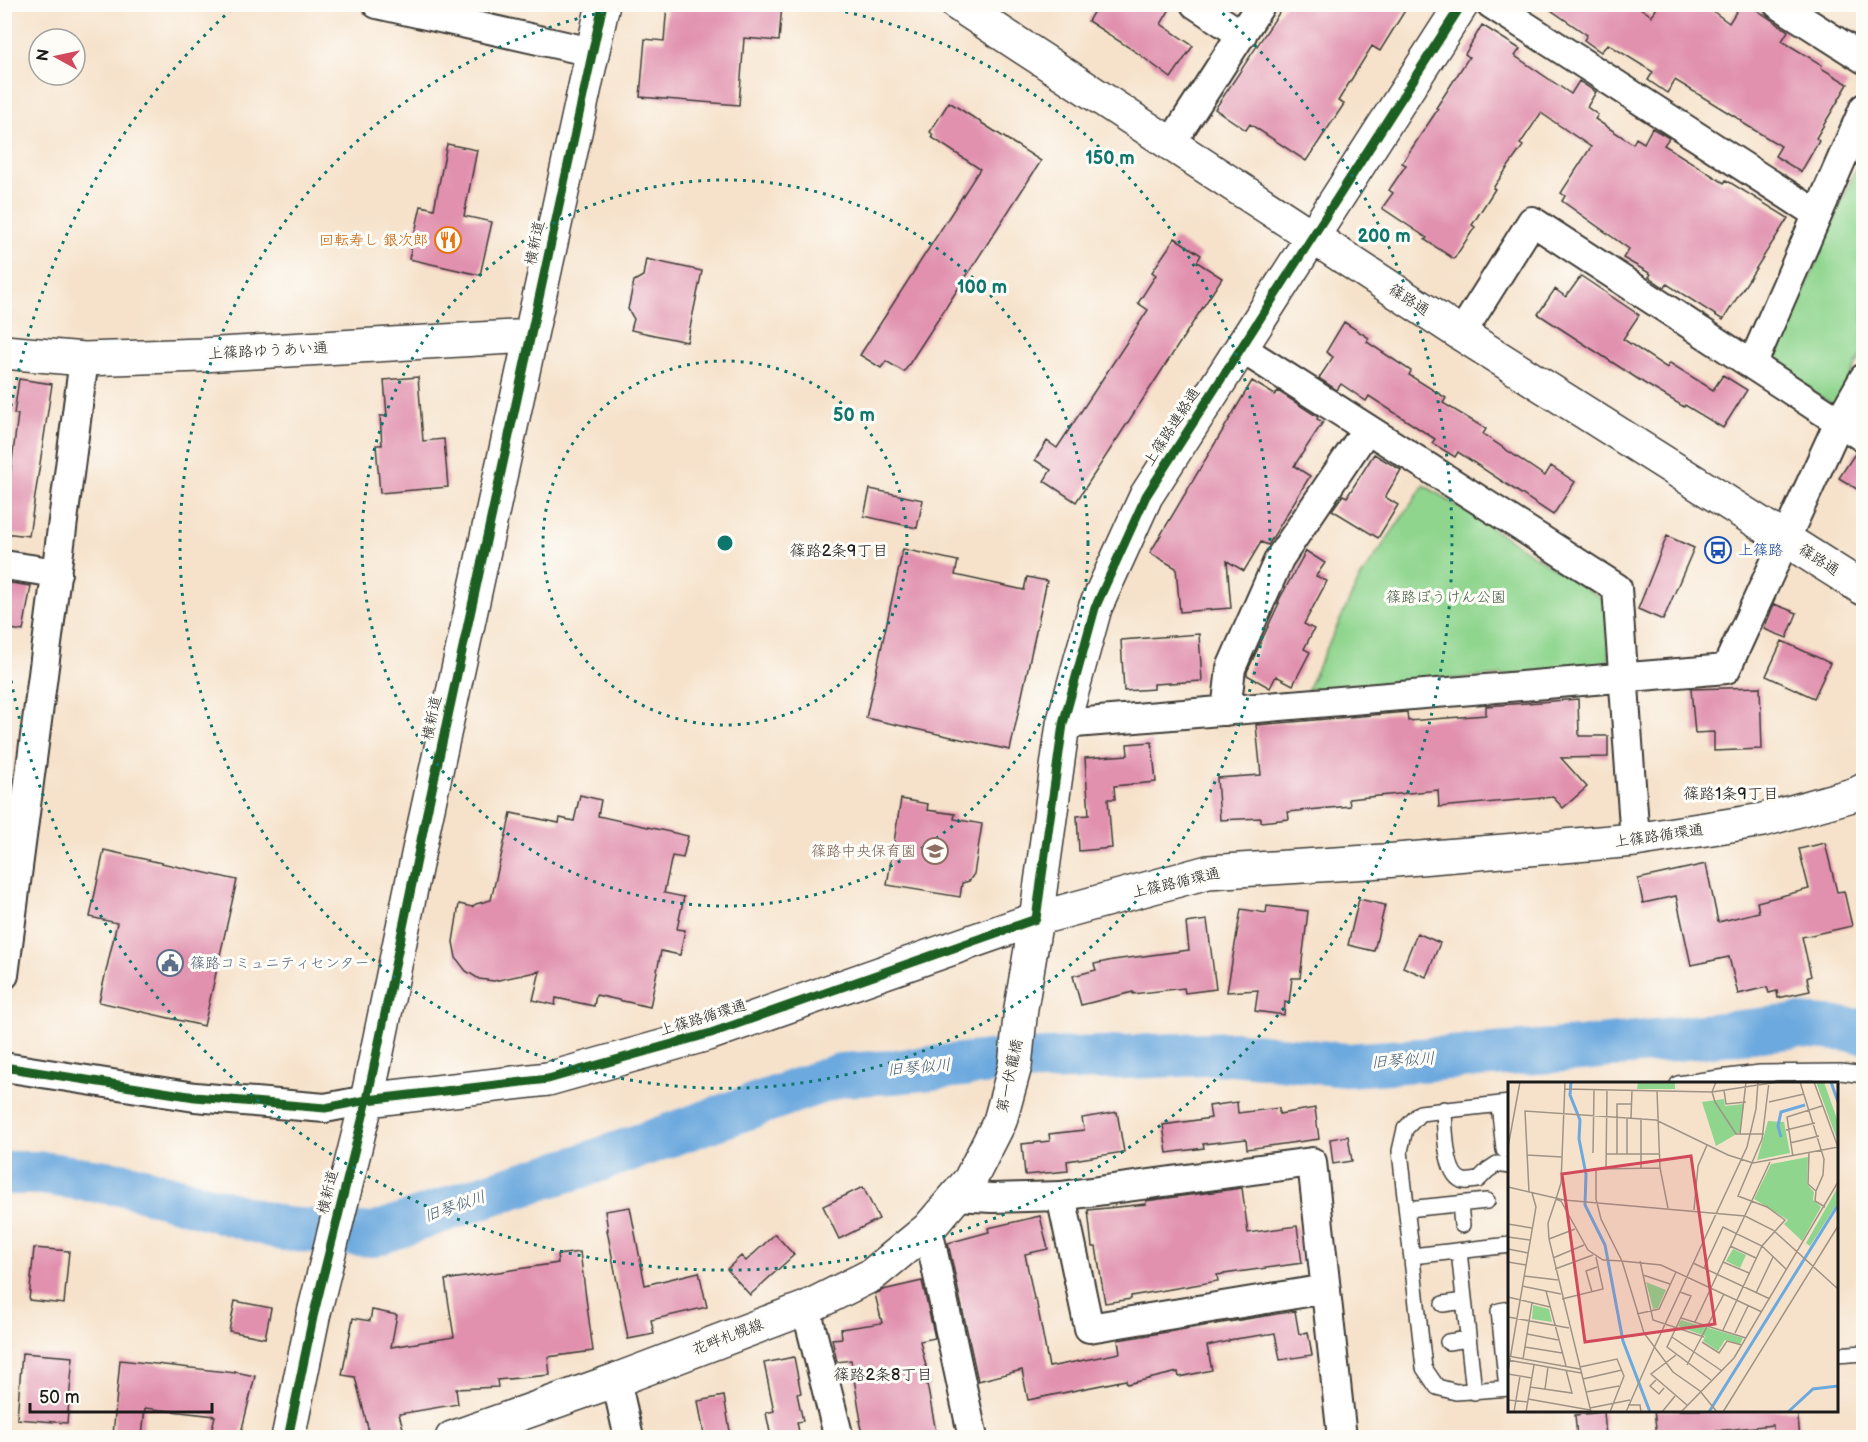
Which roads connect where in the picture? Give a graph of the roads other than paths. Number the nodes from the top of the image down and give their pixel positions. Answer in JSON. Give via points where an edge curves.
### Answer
{"nodes":[{"id":1,"x":377,"y":4,"type":"edge"},
{"id":2,"x":603,"y":4,"type":"edge"},
{"id":3,"x":957,"y":4,"type":"edge"},
{"id":4,"x":1195,"y":4,"type":"edge"},
{"id":5,"x":1261,"y":4,"type":"edge"},
{"id":6,"x":1462,"y":4,"type":"edge"},
{"id":7,"x":1491,"y":4,"type":"edge"},
{"id":8,"x":1778,"y":4,"type":"edge"},
{"id":9,"x":1242,"y":35,"type":"junction"},
{"id":10,"x":592,"y":52,"type":"junction"},
{"id":11,"x":1863,"y":59,"type":"edge"},
{"id":12,"x":1863,"y":108,"type":"edge"},
{"id":13,"x":1170,"y":145,"type":"junction"},
{"id":14,"x":1817,"y":214,"type":"junction"},
{"id":15,"x":1313,"y":238,"type":"junction"},
{"id":16,"x":1461,"y":334,"type":"junction"},
{"id":17,"x":531,"y":336,"type":"junction"},
{"id":18,"x":1241,"y":348,"type":"junction"},
{"id":19,"x":4,"y":352,"type":"edge"},
{"id":20,"x":84,"y":359,"type":"junction"},
{"id":21,"x":1752,"y":365,"type":"junction"},
{"id":22,"x":1863,"y":378,"type":"edge"},
{"id":23,"x":1839,"y":422,"type":"junction"},
{"id":24,"x":1367,"y":429,"type":"junction"},
{"id":25,"x":1863,"y":438,"type":"edge"},
{"id":26,"x":1787,"y":539,"type":"junction"},
{"id":27,"x":4,"y":565,"type":"edge"},
{"id":28,"x":57,"y":573,"type":"junction"},
{"id":29,"x":1863,"y":589,"type":"edge"},
{"id":30,"x":1623,"y":678,"type":"junction"},
{"id":31,"x":1226,"y":711,"type":"junction"},
{"id":32,"x":1063,"y":724,"type":"junction"},
{"id":33,"x":1863,"y":790,"type":"edge"},
{"id":34,"x":1635,"y":840,"type":"junction"},
{"id":35,"x":1036,"y":919,"type":"junction"},
{"id":36,"x":5,"y":961,"type":"edge"},
{"id":37,"x":4,"y":1067,"type":"edge"},
{"id":38,"x":1760,"y":1073,"type":"junction"},
{"id":39,"x":1863,"y":1075,"type":"edge"},
{"id":40,"x":1712,"y":1079,"type":"junction"},
{"id":41,"x":1686,"y":1082,"type":"edge"},
{"id":42,"x":1723,"y":1082,"type":"edge"},
{"id":43,"x":1779,"y":1082,"type":"edge"},
{"id":44,"x":367,"y":1100,"type":"junction"},
{"id":45,"x":1504,"y":1103,"type":"edge"},
{"id":46,"x":1443,"y":1109,"type":"junction"},
{"id":47,"x":1508,"y":1149,"type":"edge"},
{"id":48,"x":1508,"y":1167,"type":"edge"},
{"id":49,"x":963,"y":1188,"type":"junction"},
{"id":50,"x":1061,"y":1196,"type":"junction"},
{"id":51,"x":1487,"y":1201,"type":"dead end"},
{"id":52,"x":1460,"y":1204,"type":"junction"},
{"id":53,"x":1407,"y":1209,"type":"junction"},
{"id":54,"x":1462,"y":1225,"type":"dead end"},
{"id":55,"x":928,"y":1229,"type":"junction"},
{"id":56,"x":1508,"y":1245,"type":"edge"},
{"id":57,"x":1459,"y":1251,"type":"junction"},
{"id":58,"x":1412,"y":1256,"type":"junction"},
{"id":59,"x":1326,"y":1290,"type":"junction"},
{"id":60,"x":1464,"y":1301,"type":"junction"},
{"id":61,"x":1443,"y":1304,"type":"dead end"},
{"id":62,"x":807,"y":1308,"type":"junction"},
{"id":63,"x":1508,"y":1309,"type":"edge"},
{"id":64,"x":1468,"y":1339,"type":"junction"},
{"id":65,"x":1448,"y":1342,"type":"dead end"},
{"id":66,"x":1863,"y":1353,"type":"edge"},
{"id":67,"x":1838,"y":1355,"type":"edge"},
{"id":68,"x":616,"y":1380,"type":"junction"},
{"id":69,"x":1508,"y":1388,"type":"edge"},
{"id":70,"x":1474,"y":1392,"type":"junction"},
{"id":71,"x":288,"y":1437,"type":"edge"},
{"id":72,"x":452,"y":1437,"type":"edge"},
{"id":73,"x":629,"y":1437,"type":"edge"},
{"id":74,"x":839,"y":1437,"type":"edge"},
{"id":75,"x":973,"y":1437,"type":"edge"},
{"id":76,"x":1342,"y":1437,"type":"edge"}],
"edges":[{"from":1,"to":10,"type":"street"},
{"from":2,"to":10,"type":"street","name":"横新道"},
{"from":3,"to":13,"type":"street","name":"篠路通"},
{"from":4,"to":9,"type":"street"},
{"from":5,"to":9,"type":"street"},
{"from":6,"to":15,"type":"street","name":"上篠路連絡通"},
{"from":7,"to":14,"type":"street"},
{"from":8,"to":11,"type":"street"},
{"from":9,"to":13,"type":"street"},
{"from":10,"to":17,"type":"street","name":"横新道"},
{"from":12,"to":14,"type":"street"},
{"from":13,"to":15,"type":"street","name":"篠路通"},
{"from":14,"to":21,"type":"street"},
{"from":15,"to":16,"type":"street","name":"篠路通"},
{"from":15,"to":18,"type":"street","name":"上篠路連絡通"},
{"from":16,"to":21,"type":"street","via":[[1532,221]]},
{"from":16,"to":26,"type":"street","name":"篠路通"},
{"from":17,"to":20,"type":"street","name":"上篠路ゆうあい通"},
{"from":17,"to":44,"type":"street","name":"横新道"},
{"from":18,"to":24,"type":"street"},
{"from":18,"to":32,"type":"street","name":"上篠路連絡通","via":[[1146,496],[1095,608]]},
{"from":19,"to":20,"type":"street","name":"上篠路ゆうあい通"},
{"from":20,"to":28,"type":"street"},
{"from":21,"to":23,"type":"street"},
{"from":22,"to":23,"type":"street"},
{"from":23,"to":25,"type":"street"},
{"from":23,"to":26,"type":"street"},
{"from":24,"to":30,"type":"street","via":[[1617,588]]},
{"from":24,"to":31,"type":"street","via":[[1280,559],[1231,668]]},
{"from":26,"to":29,"type":"street","name":"篠路通"},
{"from":26,"to":30,"type":"street","via":[[1726,669]]},
{"from":27,"to":28,"type":"street"},
{"from":28,"to":36,"type":"street"},
{"from":30,"to":31,"type":"street"},
{"from":30,"to":34,"type":"street"},
{"from":31,"to":32,"type":"street"},
{"from":32,"to":35,"type":"street","name":"上篠路連絡通"},
{"from":33,"to":34,"type":"street","name":"上篠路循環通","via":[[1763,820]]},
{"from":34,"to":35,"type":"street","name":"上篠路循環通","via":[[1208,872]]},
{"from":35,"to":44,"type":"street","name":"上篠路循環通","via":[[711,1033],[548,1079]]},
{"from":35,"to":49,"type":"street","name":"第一伏籠橋","via":[[1015,1066],[1000,1121]]},
{"from":37,"to":44,"type":"street","via":[[195,1097],[325,1108]]},
{"from":38,"to":39,"type":"lane"},
{"from":38,"to":40,"type":"lane"},
{"from":38,"to":43,"type":"lane"},
{"from":40,"to":41,"type":"lane"},
{"from":40,"to":42,"type":"lane"},
{"from":44,"to":71,"type":"street","name":"横新道"},
{"from":45,"to":46,"type":"lane"},
{"from":45,"to":47,"type":"lane","via":[[1504,1150]]},
{"from":46,"to":48,"type":"lane","via":[[1448,1160],[1454,1176],[1464,1181],[1478,1180],[1497,1164]]},
{"from":46,"to":53,"type":"lane","via":[[1420,1113],[1405,1130],[1400,1151]]},
{"from":49,"to":50,"type":"street","via":[[992,1198]]},
{"from":49,"to":55,"type":"street","name":"花畔札幌線"},
{"from":50,"to":59,"type":"street","via":[[1089,1328]]},
{"from":50,"to":59,"type":"street","via":[[1312,1162]]},
{"from":51,"to":52,"type":"lane"},
{"from":52,"to":53,"type":"lane"},
{"from":52,"to":54,"type":"lane"},
{"from":53,"to":58,"type":"lane"},
{"from":55,"to":62,"type":"street","name":"花畔札幌線","via":[[872,1275]]},
{"from":55,"to":75,"type":"street"},
{"from":56,"to":57,"type":"lane"},
{"from":57,"to":58,"type":"lane"},
{"from":57,"to":60,"type":"lane"},
{"from":58,"to":70,"type":"lane","via":[[1424,1368],[1437,1387]]},
{"from":59,"to":76,"type":"street"},
{"from":60,"to":61,"type":"lane"},
{"from":60,"to":64,"type":"lane"},
{"from":62,"to":68,"type":"street","name":"花畔札幌線"},
{"from":62,"to":74,"type":"street"},
{"from":63,"to":69,"type":"lane","via":[[1499,1311]]},
{"from":64,"to":65,"type":"lane"},
{"from":64,"to":70,"type":"lane"},
{"from":66,"to":67,"type":"lane"},
{"from":68,"to":72,"type":"street","name":"花畔札幌線"},
{"from":68,"to":73,"type":"street"},
{"from":69,"to":70,"type":"lane"}]}
